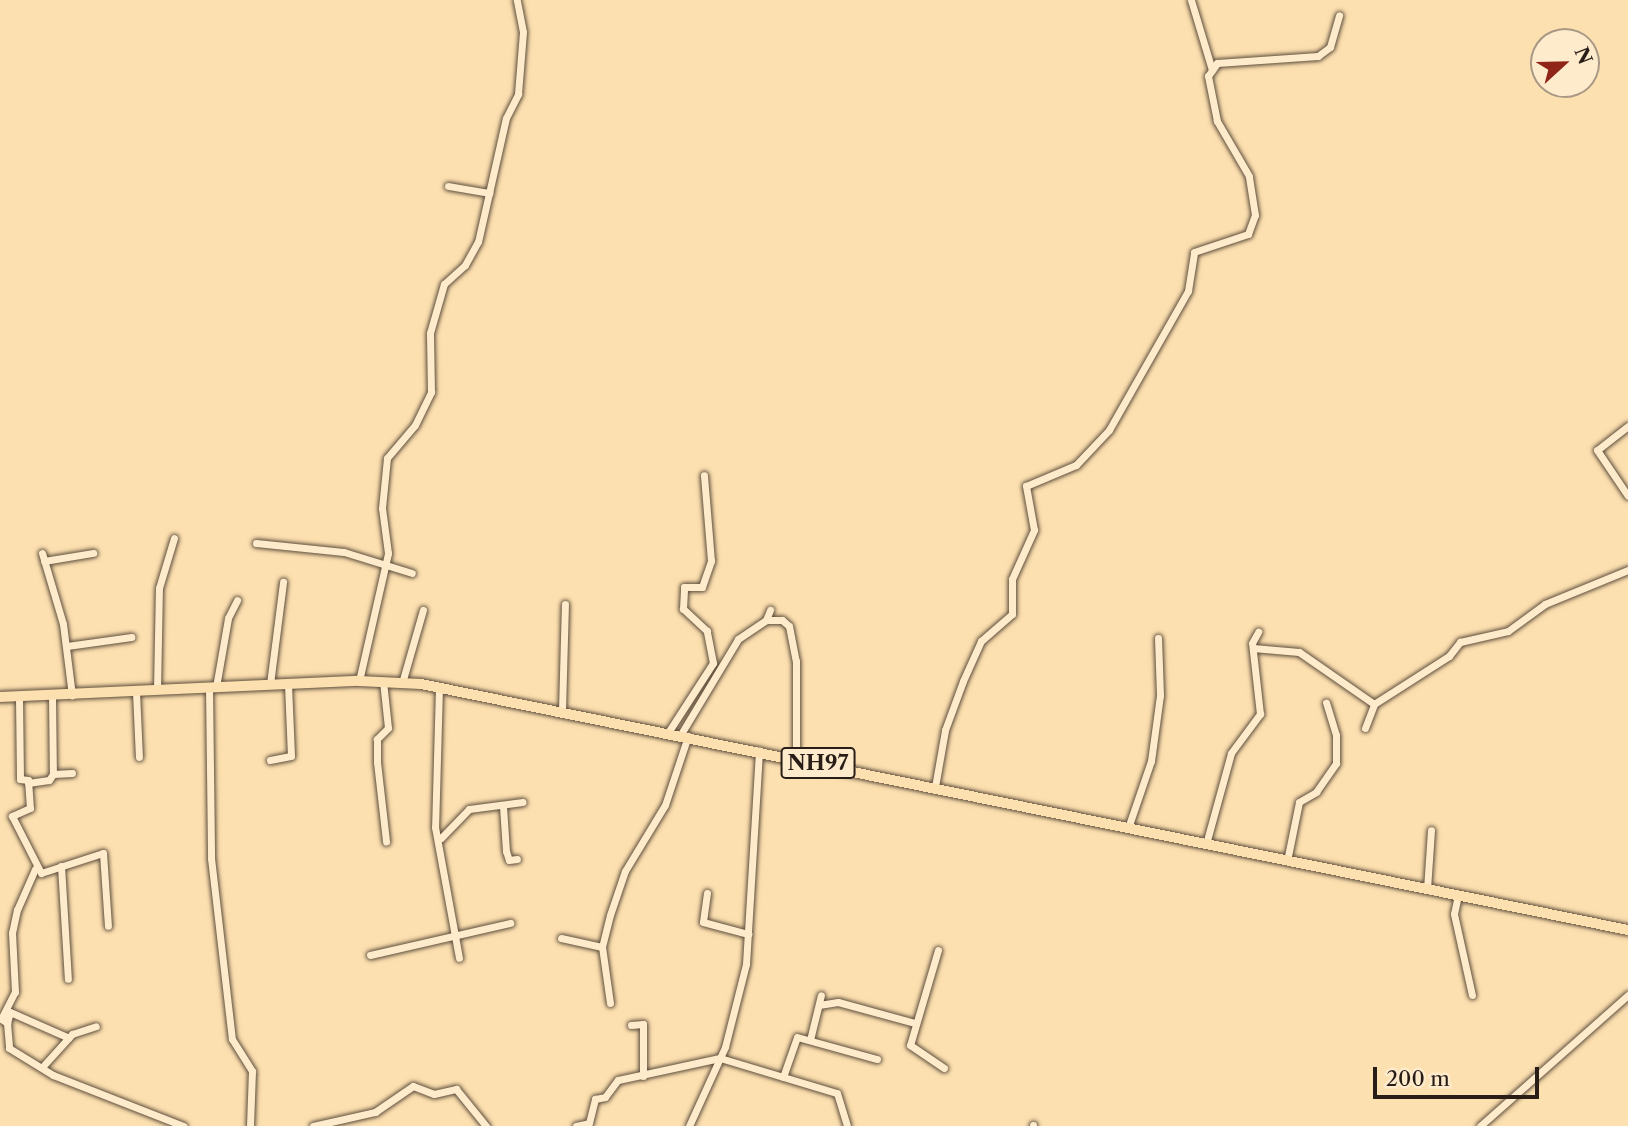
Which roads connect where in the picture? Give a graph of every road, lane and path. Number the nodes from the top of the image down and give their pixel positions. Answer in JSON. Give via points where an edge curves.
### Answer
{"nodes":[{"id":1,"x":517,"y":0,"type":"edge"},
{"id":2,"x":1191,"y":0,"type":"edge"},
{"id":3,"x":1339,"y":15,"type":"dead end"},
{"id":4,"x":1212,"y":70,"type":"junction"},
{"id":5,"x":448,"y":186,"type":"dead end"},
{"id":6,"x":489,"y":193,"type":"junction"},
{"id":7,"x":1628,"y":426,"type":"edge"},
{"id":8,"x":704,"y":475,"type":"dead end"},
{"id":9,"x":1628,"y":496,"type":"edge"},
{"id":10,"x":174,"y":538,"type":"dead end"},
{"id":11,"x":256,"y":543,"type":"dead end"},
{"id":12,"x":42,"y":552,"type":"dead end"},
{"id":13,"x":93,"y":553,"type":"dead end"},
{"id":14,"x":44,"y":561,"type":"junction"},
{"id":15,"x":386,"y":567,"type":"junction"},
{"id":16,"x":1628,"y":570,"type":"edge"},
{"id":17,"x":412,"y":573,"type":"dead end"},
{"id":18,"x":283,"y":582,"type":"dead end"},
{"id":19,"x":237,"y":600,"type":"dead end"},
{"id":20,"x":565,"y":604,"type":"dead end"},
{"id":21,"x":423,"y":610,"type":"dead end"},
{"id":22,"x":770,"y":610,"type":"dead end"},
{"id":23,"x":766,"y":620,"type":"junction"},
{"id":24,"x":1258,"y":632,"type":"dead end"},
{"id":25,"x":131,"y":637,"type":"dead end"},
{"id":26,"x":1158,"y":638,"type":"dead end"},
{"id":27,"x":67,"y":646,"type":"junction"},
{"id":28,"x":1253,"y":648,"type":"junction"},
{"id":29,"x":359,"y":681,"type":"junction"},
{"id":30,"x":383,"y":681,"type":"junction"},
{"id":31,"x":402,"y":683,"type":"junction"},
{"id":32,"x":270,"y":684,"type":"junction"},
{"id":33,"x":288,"y":684,"type":"junction"},
{"id":34,"x":212,"y":687,"type":"junction"},
{"id":35,"x":439,"y":687,"type":"junction"},
{"id":36,"x":157,"y":690,"type":"junction"},
{"id":37,"x":136,"y":692,"type":"junction"},
{"id":38,"x":72,"y":695,"type":"junction"},
{"id":39,"x":52,"y":696,"type":"junction"},
{"id":40,"x":0,"y":697,"type":"edge"},
{"id":41,"x":19,"y":697,"type":"junction"},
{"id":42,"x":1326,"y":703,"type":"dead end"},
{"id":43,"x":1374,"y":704,"type":"junction"},
{"id":44,"x":562,"y":710,"type":"junction"},
{"id":45,"x":1365,"y":728,"type":"dead end"},
{"id":46,"x":669,"y":731,"type":"junction"},
{"id":47,"x":685,"y":734,"type":"junction"},
{"id":48,"x":759,"y":750,"type":"junction"},
{"id":49,"x":139,"y":757,"type":"dead end"},
{"id":50,"x":796,"y":758,"type":"junction"},
{"id":51,"x":270,"y":760,"type":"dead end"},
{"id":52,"x":72,"y":773,"type":"dead end"},
{"id":53,"x":53,"y":774,"type":"junction"},
{"id":54,"x":28,"y":783,"type":"junction"},
{"id":55,"x":935,"y":787,"type":"junction"},
{"id":56,"x":523,"y":802,"type":"dead end"},
{"id":57,"x":503,"y":806,"type":"junction"},
{"id":58,"x":1128,"y":828,"type":"junction"},
{"id":59,"x":1431,"y":830,"type":"dead end"},
{"id":60,"x":441,"y":838,"type":"junction"},
{"id":61,"x":386,"y":841,"type":"dead end"},
{"id":62,"x":1206,"y":844,"type":"junction"},
{"id":63,"x":517,"y":859,"type":"dead end"},
{"id":64,"x":1287,"y":861,"type":"junction"},
{"id":65,"x":61,"y":866,"type":"junction"},
{"id":66,"x":35,"y":869,"type":"junction"},
{"id":67,"x":1427,"y":889,"type":"junction"},
{"id":68,"x":707,"y":892,"type":"dead end"},
{"id":69,"x":1458,"y":895,"type":"junction"},
{"id":70,"x":510,"y":923,"type":"dead end"},
{"id":71,"x":108,"y":926,"type":"dead end"},
{"id":72,"x":1628,"y":930,"type":"edge"},
{"id":73,"x":748,"y":934,"type":"junction"},
{"id":74,"x":453,"y":935,"type":"junction"},
{"id":75,"x":561,"y":938,"type":"dead end"},
{"id":76,"x":602,"y":947,"type":"junction"},
{"id":77,"x":938,"y":950,"type":"dead end"},
{"id":78,"x":370,"y":955,"type":"dead end"},
{"id":79,"x":459,"y":958,"type":"dead end"},
{"id":80,"x":68,"y":979,"type":"dead end"},
{"id":81,"x":821,"y":995,"type":"dead end"},
{"id":82,"x":1472,"y":995,"type":"dead end"},
{"id":83,"x":1628,"y":995,"type":"edge"},
{"id":84,"x":610,"y":1003,"type":"dead end"},
{"id":85,"x":819,"y":1005,"type":"junction"},
{"id":86,"x":2,"y":1020,"type":"edge"},
{"id":87,"x":915,"y":1023,"type":"junction"},
{"id":88,"x":631,"y":1025,"type":"dead end"},
{"id":89,"x":96,"y":1026,"type":"dead end"},
{"id":90,"x":69,"y":1038,"type":"junction"},
{"id":91,"x":810,"y":1040,"type":"junction"},
{"id":92,"x":0,"y":1044,"type":"edge"},
{"id":93,"x":9,"y":1048,"type":"junction"},
{"id":94,"x":720,"y":1058,"type":"junction"},
{"id":95,"x":877,"y":1059,"type":"dead end"},
{"id":96,"x":44,"y":1065,"type":"junction"},
{"id":97,"x":944,"y":1068,"type":"dead end"},
{"id":98,"x":643,"y":1076,"type":"junction"},
{"id":99,"x":783,"y":1077,"type":"junction"},
{"id":100,"x":183,"y":1126,"type":"edge"},
{"id":101,"x":250,"y":1126,"type":"edge"},
{"id":102,"x":313,"y":1126,"type":"edge"},
{"id":103,"x":486,"y":1126,"type":"edge"},
{"id":104,"x":576,"y":1126,"type":"edge"},
{"id":105,"x":690,"y":1126,"type":"edge"},
{"id":106,"x":847,"y":1126,"type":"edge"},
{"id":107,"x":1480,"y":1126,"type":"edge"}],
"edges":[{"from":1,"to":6,"type":"street","via":[[523,32],[518,94],[506,118]]},
{"from":2,"to":4,"type":"street"},
{"from":3,"to":4,"type":"street","via":[[1330,47],[1318,56],[1217,63]]},
{"from":4,"to":55,"type":"street","via":[[1208,76],[1217,121],[1249,176],[1255,215],[1248,234],[1194,252],[1188,291],[1110,430],[1076,464],[1026,486],[1034,530],[1012,579],[1012,614],[981,641],[963,681],[945,730]]},
{"from":5,"to":6,"type":"street"},
{"from":6,"to":15,"type":"street","via":[[474,252],[444,284],[430,333],[431,393],[415,425],[387,458],[382,508]]},
{"from":7,"to":9,"type":"street","via":[[1597,450]]},
{"from":8,"to":46,"type":"street","via":[[712,561],[702,587],[684,587],[683,608],[701,621],[713,663]]},
{"from":10,"to":36,"type":"street","via":[[159,588]]},
{"from":11,"to":15,"type":"street","via":[[344,552]]},
{"from":12,"to":14,"type":"street"},
{"from":13,"to":14,"type":"street"},
{"from":14,"to":27,"type":"street"},
{"from":15,"to":17,"type":"street"},
{"from":15,"to":29,"type":"street"},
{"from":16,"to":43,"type":"street","via":[[1545,604],[1508,631],[1460,642],[1449,656]]},
{"from":18,"to":32,"type":"street"},
{"from":19,"to":34,"type":"street","via":[[228,618]]},
{"from":20,"to":44,"type":"street"},
{"from":21,"to":31,"type":"street"},
{"from":22,"to":23,"type":"street"},
{"from":23,"to":47,"type":"street","via":[[738,639]]},
{"from":23,"to":50,"type":"street","via":[[789,626],[800,700]]},
{"from":24,"to":28,"type":"street"},
{"from":25,"to":27,"type":"street"},
{"from":26,"to":58,"type":"street","via":[[1160,695],[1151,761]]},
{"from":27,"to":38,"type":"street"},
{"from":28,"to":43,"type":"street","via":[[1300,652]]},
{"from":28,"to":62,"type":"street","via":[[1260,714],[1231,753]]},
{"from":29,"to":30,"type":"highway","number":"NH97"},
{"from":29,"to":33,"type":"highway","number":"NH97"},
{"from":30,"to":31,"type":"highway","number":"NH97"},
{"from":30,"to":61,"type":"street","via":[[388,728],[377,739],[377,762]]},
{"from":31,"to":35,"type":"highway","number":"NH97"},
{"from":32,"to":33,"type":"highway","number":"NH97"},
{"from":32,"to":34,"type":"highway","number":"NH97"},
{"from":33,"to":51,"type":"street","via":[[291,756]]},
{"from":34,"to":36,"type":"highway","number":"NH97"},
{"from":34,"to":101,"type":"street","via":[[211,858],[232,1039],[252,1071]]},
{"from":35,"to":44,"type":"highway","number":"NH97"},
{"from":35,"to":60,"type":"street","via":[[435,827]]},
{"from":36,"to":37,"type":"highway","number":"NH97"},
{"from":37,"to":38,"type":"highway","number":"NH97"},
{"from":37,"to":49,"type":"street"},
{"from":38,"to":39,"type":"highway","number":"NH97"},
{"from":39,"to":41,"type":"highway","number":"NH97"},
{"from":39,"to":53,"type":"street"},
{"from":40,"to":41,"type":"highway","number":"NH97"},
{"from":41,"to":54,"type":"street","via":[[20,779]]},
{"from":42,"to":64,"type":"street","via":[[1336,735],[1336,763],[1316,792],[1299,802]]},
{"from":43,"to":45,"type":"street"},
{"from":44,"to":46,"type":"highway","number":"NH97"},
{"from":46,"to":47,"type":"highway","number":"NH97"},
{"from":47,"to":48,"type":"highway","number":"NH97"},
{"from":47,"to":76,"type":"street","via":[[665,805],[625,871]]},
{"from":48,"to":50,"type":"highway","number":"NH97"},
{"from":48,"to":73,"type":"street"},
{"from":50,"to":55,"type":"highway","number":"NH97"},
{"from":52,"to":53,"type":"street"},
{"from":53,"to":54,"type":"street","via":[[49,780]]},
{"from":54,"to":66,"type":"street","via":[[30,808],[11,811]]},
{"from":55,"to":58,"type":"highway","number":"NH97"},
{"from":56,"to":57,"type":"street"},
{"from":57,"to":60,"type":"street","via":[[469,809]]},
{"from":57,"to":63,"type":"street","via":[[506,850],[509,860]]},
{"from":58,"to":62,"type":"highway","number":"NH97"},
{"from":59,"to":67,"type":"street"},
{"from":60,"to":74,"type":"street"},
{"from":62,"to":64,"type":"highway","number":"NH97"},
{"from":64,"to":67,"type":"highway","number":"NH97"},
{"from":65,"to":66,"type":"street","via":[[41,873]]},
{"from":65,"to":71,"type":"street","via":[[103,853]]},
{"from":65,"to":80,"type":"street"},
{"from":66,"to":86,"type":"street","via":[[16,910],[12,933],[15,992]]},
{"from":67,"to":69,"type":"highway","number":"NH97"},
{"from":68,"to":73,"type":"street","via":[[703,922]]},
{"from":69,"to":72,"type":"highway","number":"NH97"},
{"from":69,"to":82,"type":"street","via":[[1454,914]]},
{"from":70,"to":74,"type":"street"},
{"from":73,"to":94,"type":"street","via":[[743,981]]},
{"from":74,"to":78,"type":"street"},
{"from":74,"to":79,"type":"street"},
{"from":75,"to":76,"type":"street"},
{"from":76,"to":84,"type":"street"},
{"from":77,"to":87,"type":"street"},
{"from":81,"to":85,"type":"street"},
{"from":83,"to":107,"type":"street"},
{"from":85,"to":87,"type":"street","via":[[838,1002]]},
{"from":85,"to":91,"type":"street"},
{"from":86,"to":90,"type":"street","via":[[10,1012]]},
{"from":86,"to":93,"type":"street"},
{"from":87,"to":97,"type":"street","via":[[910,1047]]},
{"from":88,"to":98,"type":"street","via":[[643,1024]]},
{"from":89,"to":90,"type":"street"},
{"from":90,"to":96,"type":"street"},
{"from":91,"to":95,"type":"street"},
{"from":91,"to":99,"type":"street","via":[[797,1037]]},
{"from":92,"to":93,"type":"street"},
{"from":93,"to":96,"type":"street"},
{"from":94,"to":98,"type":"street"},
{"from":94,"to":99,"type":"street"},
{"from":94,"to":105,"type":"street"},
{"from":96,"to":100,"type":"street","via":[[67,1082]]},
{"from":98,"to":104,"type":"street","via":[[618,1080],[605,1097],[595,1099],[589,1124]]},
{"from":99,"to":106,"type":"street","via":[[840,1095]]},
{"from":102,"to":103,"type":"street","via":[[375,1112],[413,1086],[434,1094],[456,1089]]}]}
